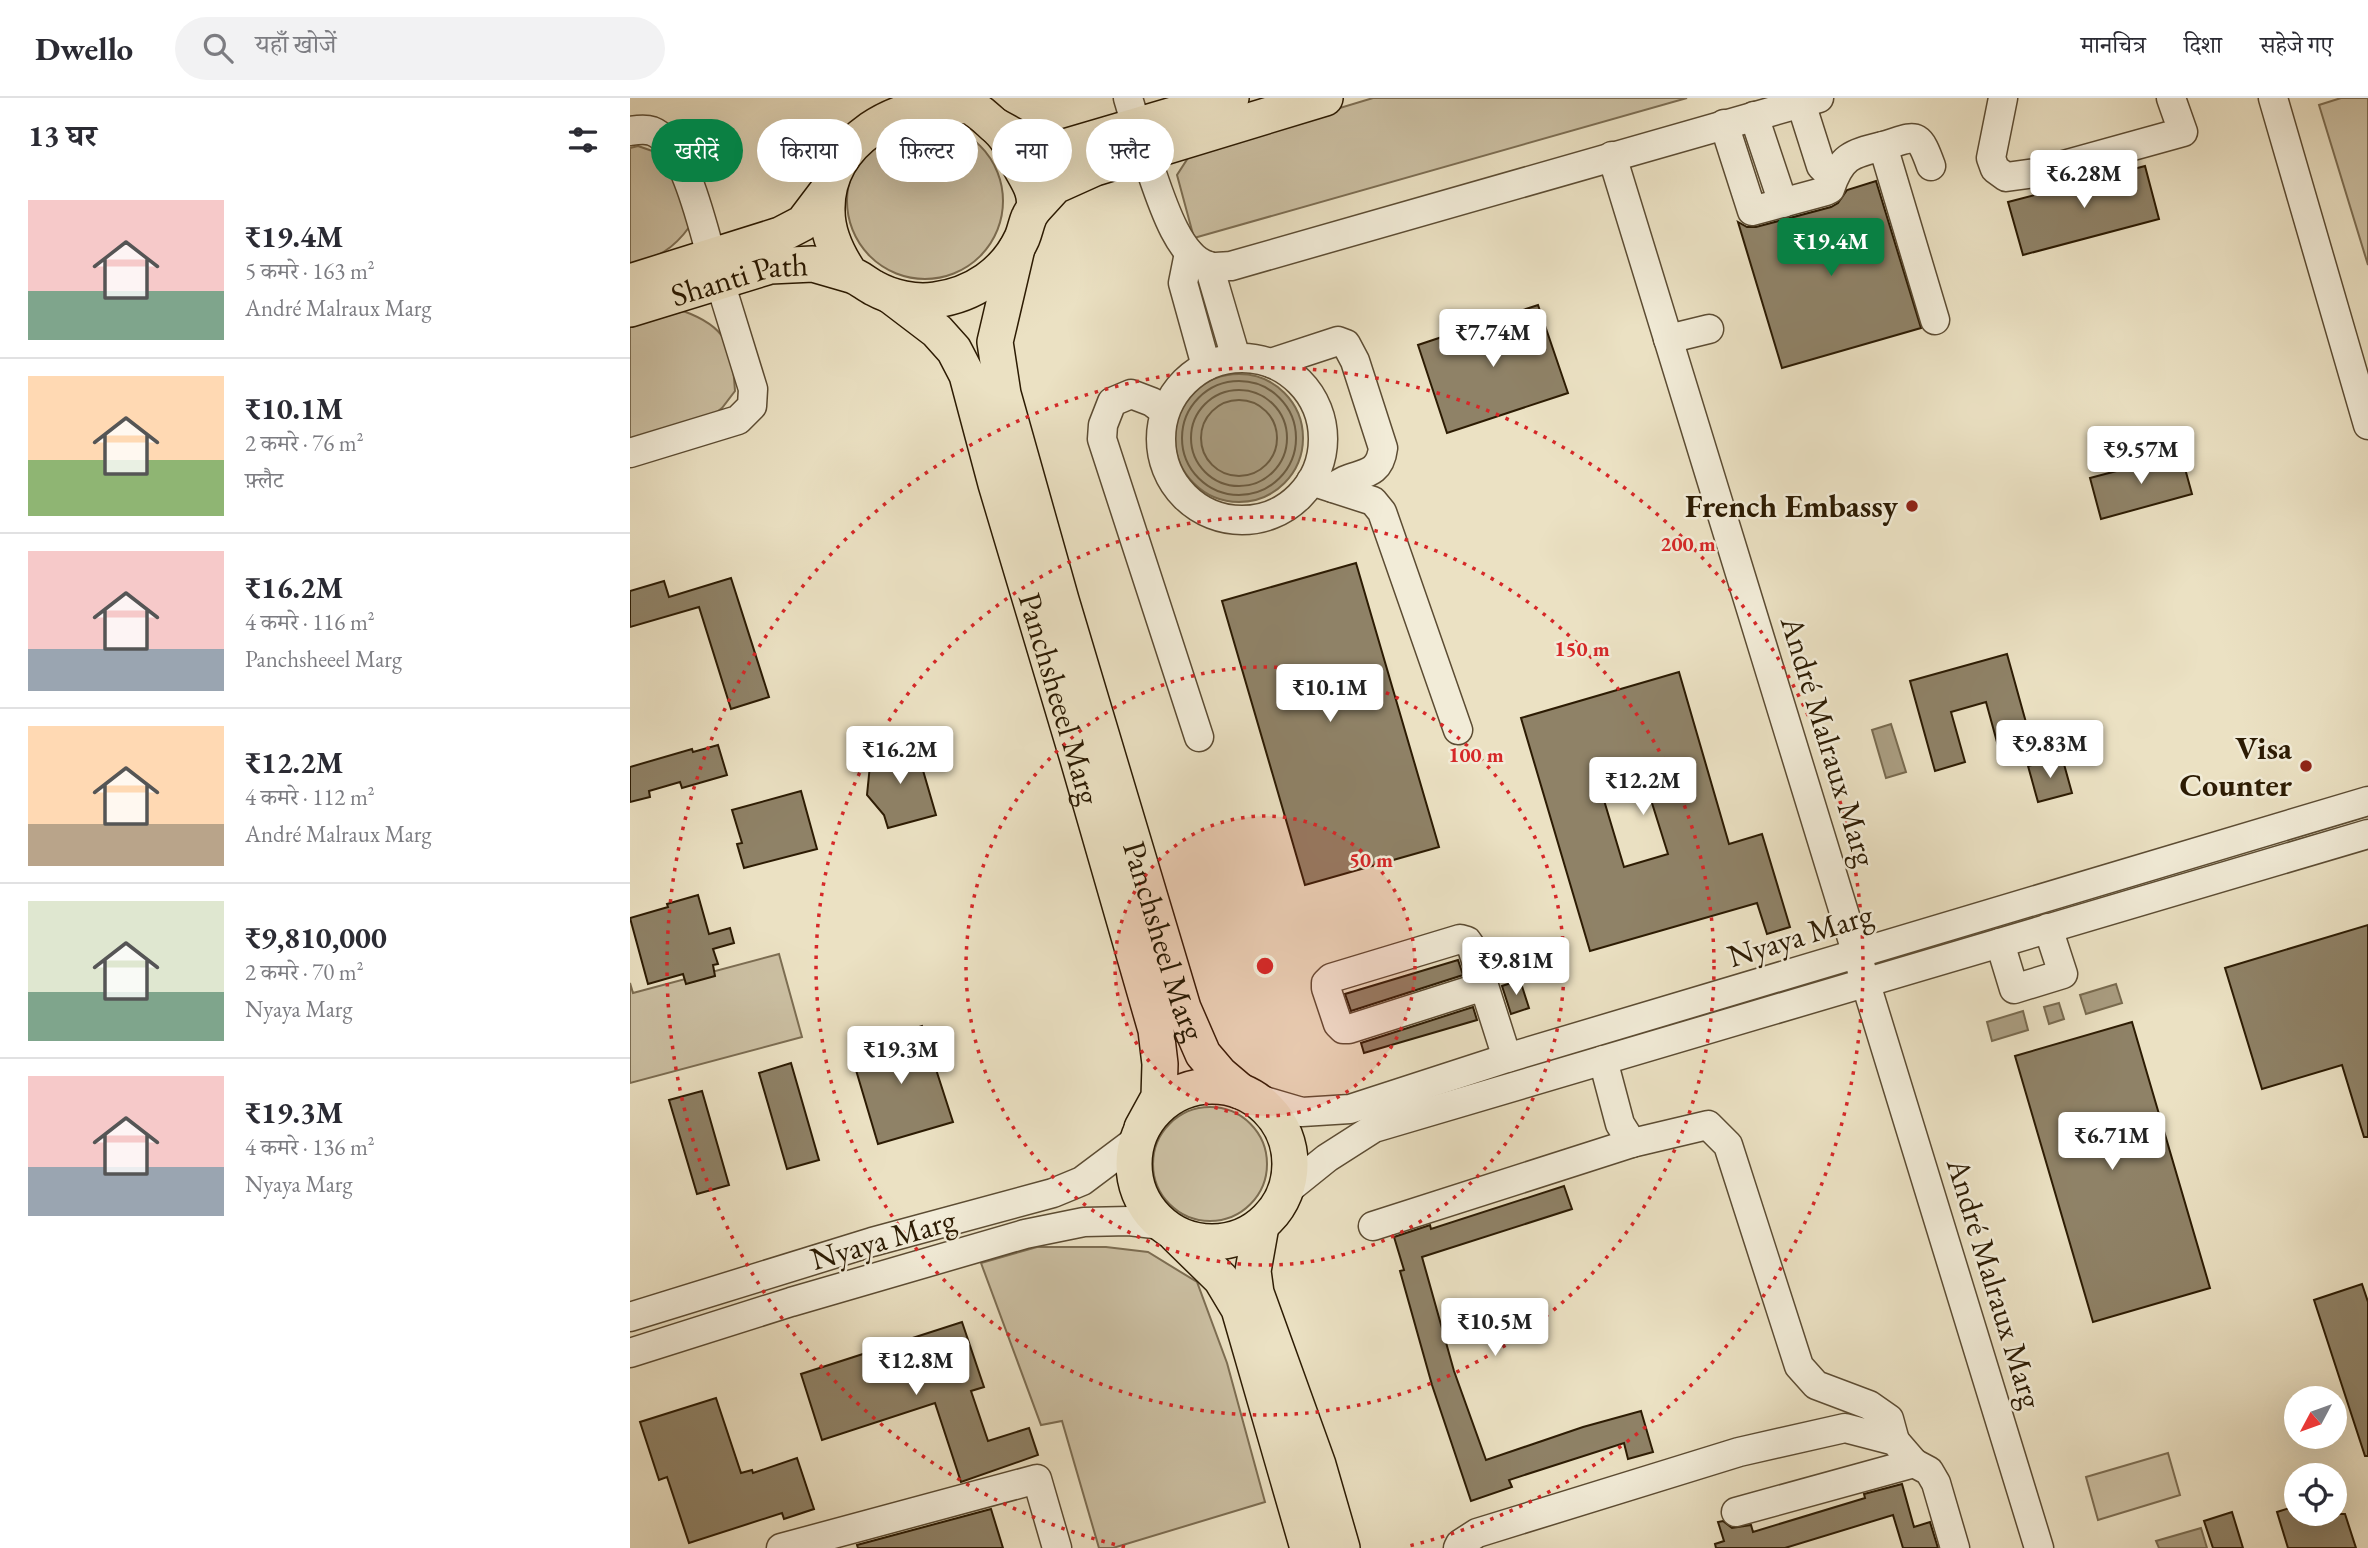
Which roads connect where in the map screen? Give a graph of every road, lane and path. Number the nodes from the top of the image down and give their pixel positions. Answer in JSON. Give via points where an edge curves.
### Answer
{"nodes":[{"id":1,"x":862,"y":98,"type":"edge"},
{"id":2,"x":1231,"y":98,"type":"edge"},
{"id":3,"x":1325,"y":98,"type":"edge"},
{"id":4,"x":2003,"y":98,"type":"edge"},
{"id":5,"x":2171,"y":98,"type":"edge"},
{"id":6,"x":2279,"y":100,"type":"edge"},
{"id":7,"x":1810,"y":101,"type":"edge"},
{"id":8,"x":975,"y":110,"type":"edge"},
{"id":9,"x":1754,"y":116,"type":"junction"},
{"id":10,"x":857,"y":119,"type":"edge"},
{"id":11,"x":1157,"y":119,"type":"edge"},
{"id":12,"x":1174,"y":120,"type":"edge"},
{"id":13,"x":1724,"y":124,"type":"junction"},
{"id":14,"x":862,"y":127,"type":"edge"},
{"id":15,"x":630,"y":131,"type":"edge"},
{"id":16,"x":1086,"y":141,"type":"edge"},
{"id":17,"x":1883,"y":146,"type":"junction"},
{"id":18,"x":1612,"y":156,"type":"junction"},
{"id":19,"x":1931,"y":166,"type":"dead end"},
{"id":20,"x":1086,"y":171,"type":"edge"},
{"id":21,"x":1835,"y":176,"type":"junction"},
{"id":22,"x":830,"y":182,"type":"edge"},
{"id":23,"x":1156,"y":182,"type":"edge"},
{"id":24,"x":828,"y":190,"type":"junction"},
{"id":25,"x":1783,"y":203,"type":"junction"},
{"id":26,"x":1034,"y":209,"type":"junction"},
{"id":27,"x":1017,"y":248,"type":"junction"},
{"id":28,"x":1199,"y":260,"type":"junction"},
{"id":29,"x":716,"y":270,"type":"junction"},
{"id":30,"x":851,"y":275,"type":"junction"},
{"id":31,"x":630,"y":282,"type":"edge"},
{"id":32,"x":891,"y":296,"type":"junction"},
{"id":33,"x":630,"y":309,"type":"edge"},
{"id":34,"x":1936,"y":320,"type":"dead end"},
{"id":35,"x":1709,"y":329,"type":"dead end"},
{"id":36,"x":1668,"y":339,"type":"junction"},
{"id":37,"x":1236,"y":358,"type":"junction"},
{"id":38,"x":1271,"y":363,"type":"junction"},
{"id":39,"x":1206,"y":366,"type":"junction"},
{"id":40,"x":1164,"y":411,"type":"junction"},
{"id":41,"x":2366,"y":413,"type":"edge"},
{"id":42,"x":630,"y":453,"type":"edge"},
{"id":43,"x":1322,"y":484,"type":"junction"},
{"id":44,"x":1458,"y":730,"type":"dead end"},
{"id":45,"x":1199,"y":737,"type":"dead end"},
{"id":46,"x":2368,"y":801,"type":"edge"},
{"id":47,"x":2368,"y":834,"type":"edge"},
{"id":48,"x":2048,"y":928,"type":"junction"},
{"id":49,"x":2000,"y":943,"type":"junction"},
{"id":50,"x":1858,"y":953,"type":"junction"},
{"id":51,"x":1867,"y":982,"type":"junction"},
{"id":52,"x":1484,"y":986,"type":"junction"},
{"id":53,"x":1507,"y":1058,"type":"junction"},
{"id":54,"x":1602,"y":1060,"type":"junction"},
{"id":55,"x":1245,"y":1094,"type":"junction"},
{"id":56,"x":1140,"y":1134,"type":"junction"},
{"id":57,"x":1632,"y":1143,"type":"junction"},
{"id":58,"x":1286,"y":1191,"type":"junction"},
{"id":59,"x":1261,"y":1226,"type":"junction"},
{"id":60,"x":1373,"y":1226,"type":"dead end"},
{"id":61,"x":1168,"y":1229,"type":"junction"},
{"id":62,"x":630,"y":1317,"type":"edge"},
{"id":63,"x":630,"y":1353,"type":"edge"},
{"id":64,"x":1895,"y":1441,"type":"junction"},
{"id":65,"x":1914,"y":1463,"type":"junction"},
{"id":66,"x":1736,"y":1513,"type":"dead end"},
{"id":67,"x":780,"y":1548,"type":"edge"},
{"id":68,"x":1057,"y":1548,"type":"edge"},
{"id":69,"x":1308,"y":1548,"type":"edge"},
{"id":70,"x":1342,"y":1548,"type":"edge"},
{"id":71,"x":1458,"y":1548,"type":"edge"},
{"id":72,"x":1955,"y":1548,"type":"edge"},
{"id":73,"x":2039,"y":1548,"type":"edge"}],
"edges":[{"from":1,"to":10,"type":"main road"},
{"from":2,"to":11,"type":"main road"},
{"from":3,"to":12,"type":"main road"},
{"from":4,"to":5,"type":"street","via":[[1991,158],[1995,169],[2006,177],[2183,132]]},
{"from":6,"to":41,"type":"street"},
{"from":7,"to":9,"type":"street"},
{"from":7,"to":21,"type":"street","via":[[1821,166]]},
{"from":8,"to":14,"type":"main road","via":[[939,100],[905,104]]},
{"from":8,"to":16,"type":"main road","via":[[1021,140],[1061,148]]},
{"from":8,"to":26,"type":"main road","via":[[1011,142],[1031,184]]},
{"from":9,"to":13,"type":"street"},
{"from":9,"to":25,"type":"street"},
{"from":13,"to":18,"type":"street"},
{"from":13,"to":25,"type":"street","via":[[1752,211]]},
{"from":15,"to":29,"type":"street","via":[[651,131],[668,142],[681,161]]},
{"from":17,"to":19,"type":"street","via":[[1918,139]]},
{"from":17,"to":21,"type":"street","via":[[1842,162]]},
{"from":17,"to":34,"type":"street"},
{"from":18,"to":28,"type":"street","via":[[1231,266]]},
{"from":18,"to":36,"type":"street","name":"André Malraux Marg"},
{"from":20,"to":26,"type":"main road","via":[[1055,186]]},
{"from":21,"to":25,"type":"street","via":[[1830,189]]},
{"from":22,"to":24,"type":"main road"},
{"from":23,"to":28,"type":"street","via":[[1171,224]]},
{"from":24,"to":29,"type":"main road","name":"Shanti Path","via":[[803,223]]},
{"from":24,"to":30,"type":"main road","via":[[830,235]]},
{"from":26,"to":27,"type":"main road"},
{"from":27,"to":32,"type":"main road","via":[[1002,267],[954,297],[912,300]]},
{"from":27,"to":55,"type":"main road","name":"Panchsheel Marg","via":[[995,342],[1003,394],[1183,1008],[1203,1054]]},
{"from":28,"to":37,"type":"street"},
{"from":28,"to":39,"type":"street","via":[[1183,283]]},
{"from":29,"to":30,"type":"main road","name":"Shanti Path","via":[[813,264]]},
{"from":29,"to":31,"type":"main road","name":"Shanti Path"},
{"from":29,"to":33,"type":"main road","name":"Shanti Path"},
{"from":29,"to":42,"type":"street","via":[[753,389],[752,406],[738,421]]},
{"from":30,"to":32,"type":"main road"},
{"from":32,"to":56,"type":"main road","name":"Panchsheeel Marg","via":[[937,331],[967,375],[1156,1030],[1159,1097]]},
{"from":35,"to":36,"type":"street"},
{"from":36,"to":50,"type":"street","name":"André Malraux Marg"},
{"from":37,"to":38,"type":"street"},
{"from":37,"to":39,"type":"street"},
{"from":38,"to":43,"type":"street","via":[[1293,376],[1311,395],[1321,419],[1323,447],[1316,474]]},
{"from":38,"to":43,"type":"street","via":[[1338,341],[1346,344],[1355,361],[1383,448],[1382,462],[1373,471]]},
{"from":39,"to":40,"type":"street","via":[[1177,389]]},
{"from":40,"to":43,"type":"street","via":[[1159,437],[1163,463],[1176,488],[1196,507],[1222,519],[1250,521],[1277,514]]},
{"from":40,"to":45,"type":"street","via":[[1131,394],[1112,402],[1102,439]]},
{"from":43,"to":44,"type":"street","via":[[1373,501],[1382,512]]},
{"from":46,"to":50,"type":"street","name":"Nyaya Marg"},
{"from":47,"to":48,"type":"street","name":"Nyaya Marg"},
{"from":48,"to":49,"type":"street","name":"Nyaya Marg"},
{"from":48,"to":49,"type":"street","via":[[2063,974],[2014,989]]},
{"from":49,"to":51,"type":"street","name":"Nyaya Marg"},
{"from":50,"to":51,"type":"street","name":"André Malraux Marg"},
{"from":50,"to":53,"type":"street","name":"Nyaya Marg"},
{"from":51,"to":54,"type":"street","name":"Nyaya Marg"},
{"from":51,"to":73,"type":"street","name":"André Malraux Marg"},
{"from":52,"to":52,"type":"street","via":[[1472,948],[1460,939],[1326,982],[1343,1029]]},
{"from":52,"to":53,"type":"street"},
{"from":53,"to":55,"type":"street","name":"Nyaya Marg","via":[[1350,1109],[1301,1112]]},
{"from":54,"to":57,"type":"street","via":[[1620,1124]]},
{"from":54,"to":58,"type":"street","name":"Nyaya Marg","via":[[1374,1128]]},
{"from":55,"to":56,"type":"main road","via":[[1217,1086],[1173,1096],[1155,1110]]},
{"from":55,"to":58,"type":"main road","via":[[1272,1114],[1286,1138],[1291,1164]]},
{"from":56,"to":61,"type":"main road","via":[[1133,1162],[1136,1186],[1146,1208]]},
{"from":56,"to":62,"type":"street","name":"Nyaya Marg","via":[[1082,1181],[1053,1193]]},
{"from":57,"to":60,"type":"street"},
{"from":57,"to":64,"type":"street","via":[[1708,1125],[1728,1145],[1799,1366],[1816,1385],[1869,1405],[1889,1419]]},
{"from":58,"to":59,"type":"main road"},
{"from":59,"to":61,"type":"main road","via":[[1234,1240],[1203,1243]]},
{"from":59,"to":70,"type":"main road","via":[[1253,1270],[1256,1293],[1318,1465]]},
{"from":61,"to":63,"type":"street","name":"Nyaya Marg","via":[[1129,1221],[1084,1222],[1025,1234]]},
{"from":61,"to":69,"type":"main road","via":[[1221,1279],[1239,1309]]},
{"from":64,"to":65,"type":"street"},
{"from":64,"to":71,"type":"street","via":[[1844,1428],[1739,1452],[1478,1533]]},
{"from":65,"to":66,"type":"street"},
{"from":65,"to":72,"type":"street","via":[[1929,1471],[1936,1483]]},
{"from":67,"to":68,"type":"street","via":[[1037,1479]]}]}
